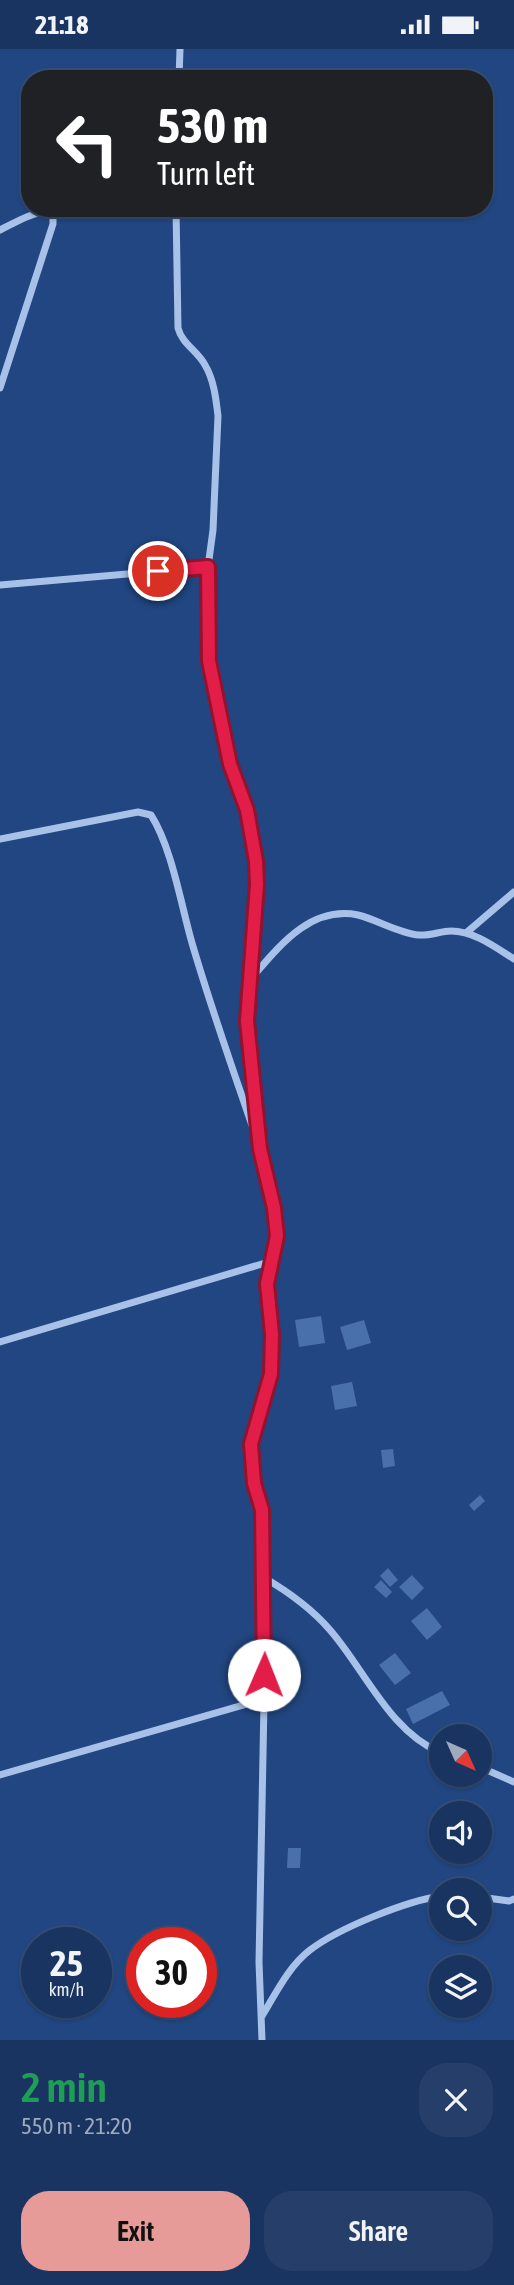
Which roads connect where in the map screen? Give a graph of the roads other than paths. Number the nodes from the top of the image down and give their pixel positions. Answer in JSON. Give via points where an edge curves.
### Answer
{"nodes":[{"id":1,"x":180,"y":49,"type":"edge"},
{"id":2,"x":179,"y":70,"type":"edge"},
{"id":3,"x":29,"y":217,"type":"edge"},
{"id":4,"x":53,"y":217,"type":"edge"},
{"id":5,"x":176,"y":217,"type":"edge"},
{"id":6,"x":0,"y":230,"type":"edge"},
{"id":7,"x":0,"y":388,"type":"edge"},
{"id":8,"x":208,"y":567,"type":"junction"},
{"id":9,"x":0,"y":585,"type":"edge"},
{"id":10,"x":0,"y":839,"type":"edge"},
{"id":11,"x":514,"y":892,"type":"edge"},
{"id":12,"x":466,"y":933,"type":"junction"},
{"id":13,"x":514,"y":959,"type":"edge"},
{"id":14,"x":248,"y":982,"type":"junction"},
{"id":15,"x":260,"y":1149,"type":"junction"},
{"id":16,"x":272,"y":1261,"type":"junction"},
{"id":17,"x":0,"y":1342,"type":"edge"},
{"id":18,"x":263,"y":1577,"type":"junction"},
{"id":19,"x":264,"y":1699,"type":"junction"},
{"id":20,"x":429,"y":1746,"type":"edge"},
{"id":21,"x":492,"y":1772,"type":"edge"},
{"id":22,"x":0,"y":1775,"type":"edge"},
{"id":23,"x":514,"y":1782,"type":"edge"},
{"id":24,"x":492,"y":1898,"type":"edge"},
{"id":25,"x":429,"y":1899,"type":"edge"},
{"id":26,"x":511,"y":1900,"type":"edge"},
{"id":27,"x":514,"y":1909,"type":"edge"},
{"id":28,"x":262,"y":2016,"type":"junction"},
{"id":29,"x":262,"y":2040,"type":"edge"}],
"edges":[{"from":1,"to":2,"type":"street"},
{"from":3,"to":6,"type":"street"},
{"from":4,"to":7,"type":"street"},
{"from":5,"to":8,"type":"street","via":[[180,334],[205,365],[218,416]]},
{"from":8,"to":9,"type":"street"},
{"from":8,"to":14,"type":"street","via":[[209,661],[256,861]]},
{"from":10,"to":15,"type":"street","via":[[138,813],[151,815],[174,873],[192,943]]},
{"from":11,"to":12,"type":"street"},
{"from":12,"to":13,"type":"street"},
{"from":12,"to":14,"type":"street","via":[[419,935],[356,915],[338,914],[289,936]]},
{"from":14,"to":15,"type":"street","via":[[247,1021]]},
{"from":15,"to":16,"type":"street","via":[[277,1236]]},
{"from":16,"to":17,"type":"street"},
{"from":16,"to":18,"type":"street","via":[[267,1284],[271,1374],[251,1444],[262,1510]]},
{"from":18,"to":19,"type":"street"},
{"from":18,"to":20,"type":"street","via":[[330,1630],[397,1719]]},
{"from":19,"to":22,"type":"street"},
{"from":19,"to":28,"type":"street"},
{"from":21,"to":23,"type":"street"},
{"from":24,"to":26,"type":"street"},
{"from":25,"to":28,"type":"street","via":[[352,1926],[309,1950]]},
{"from":26,"to":27,"type":"street"},
{"from":28,"to":29,"type":"street"}]}
